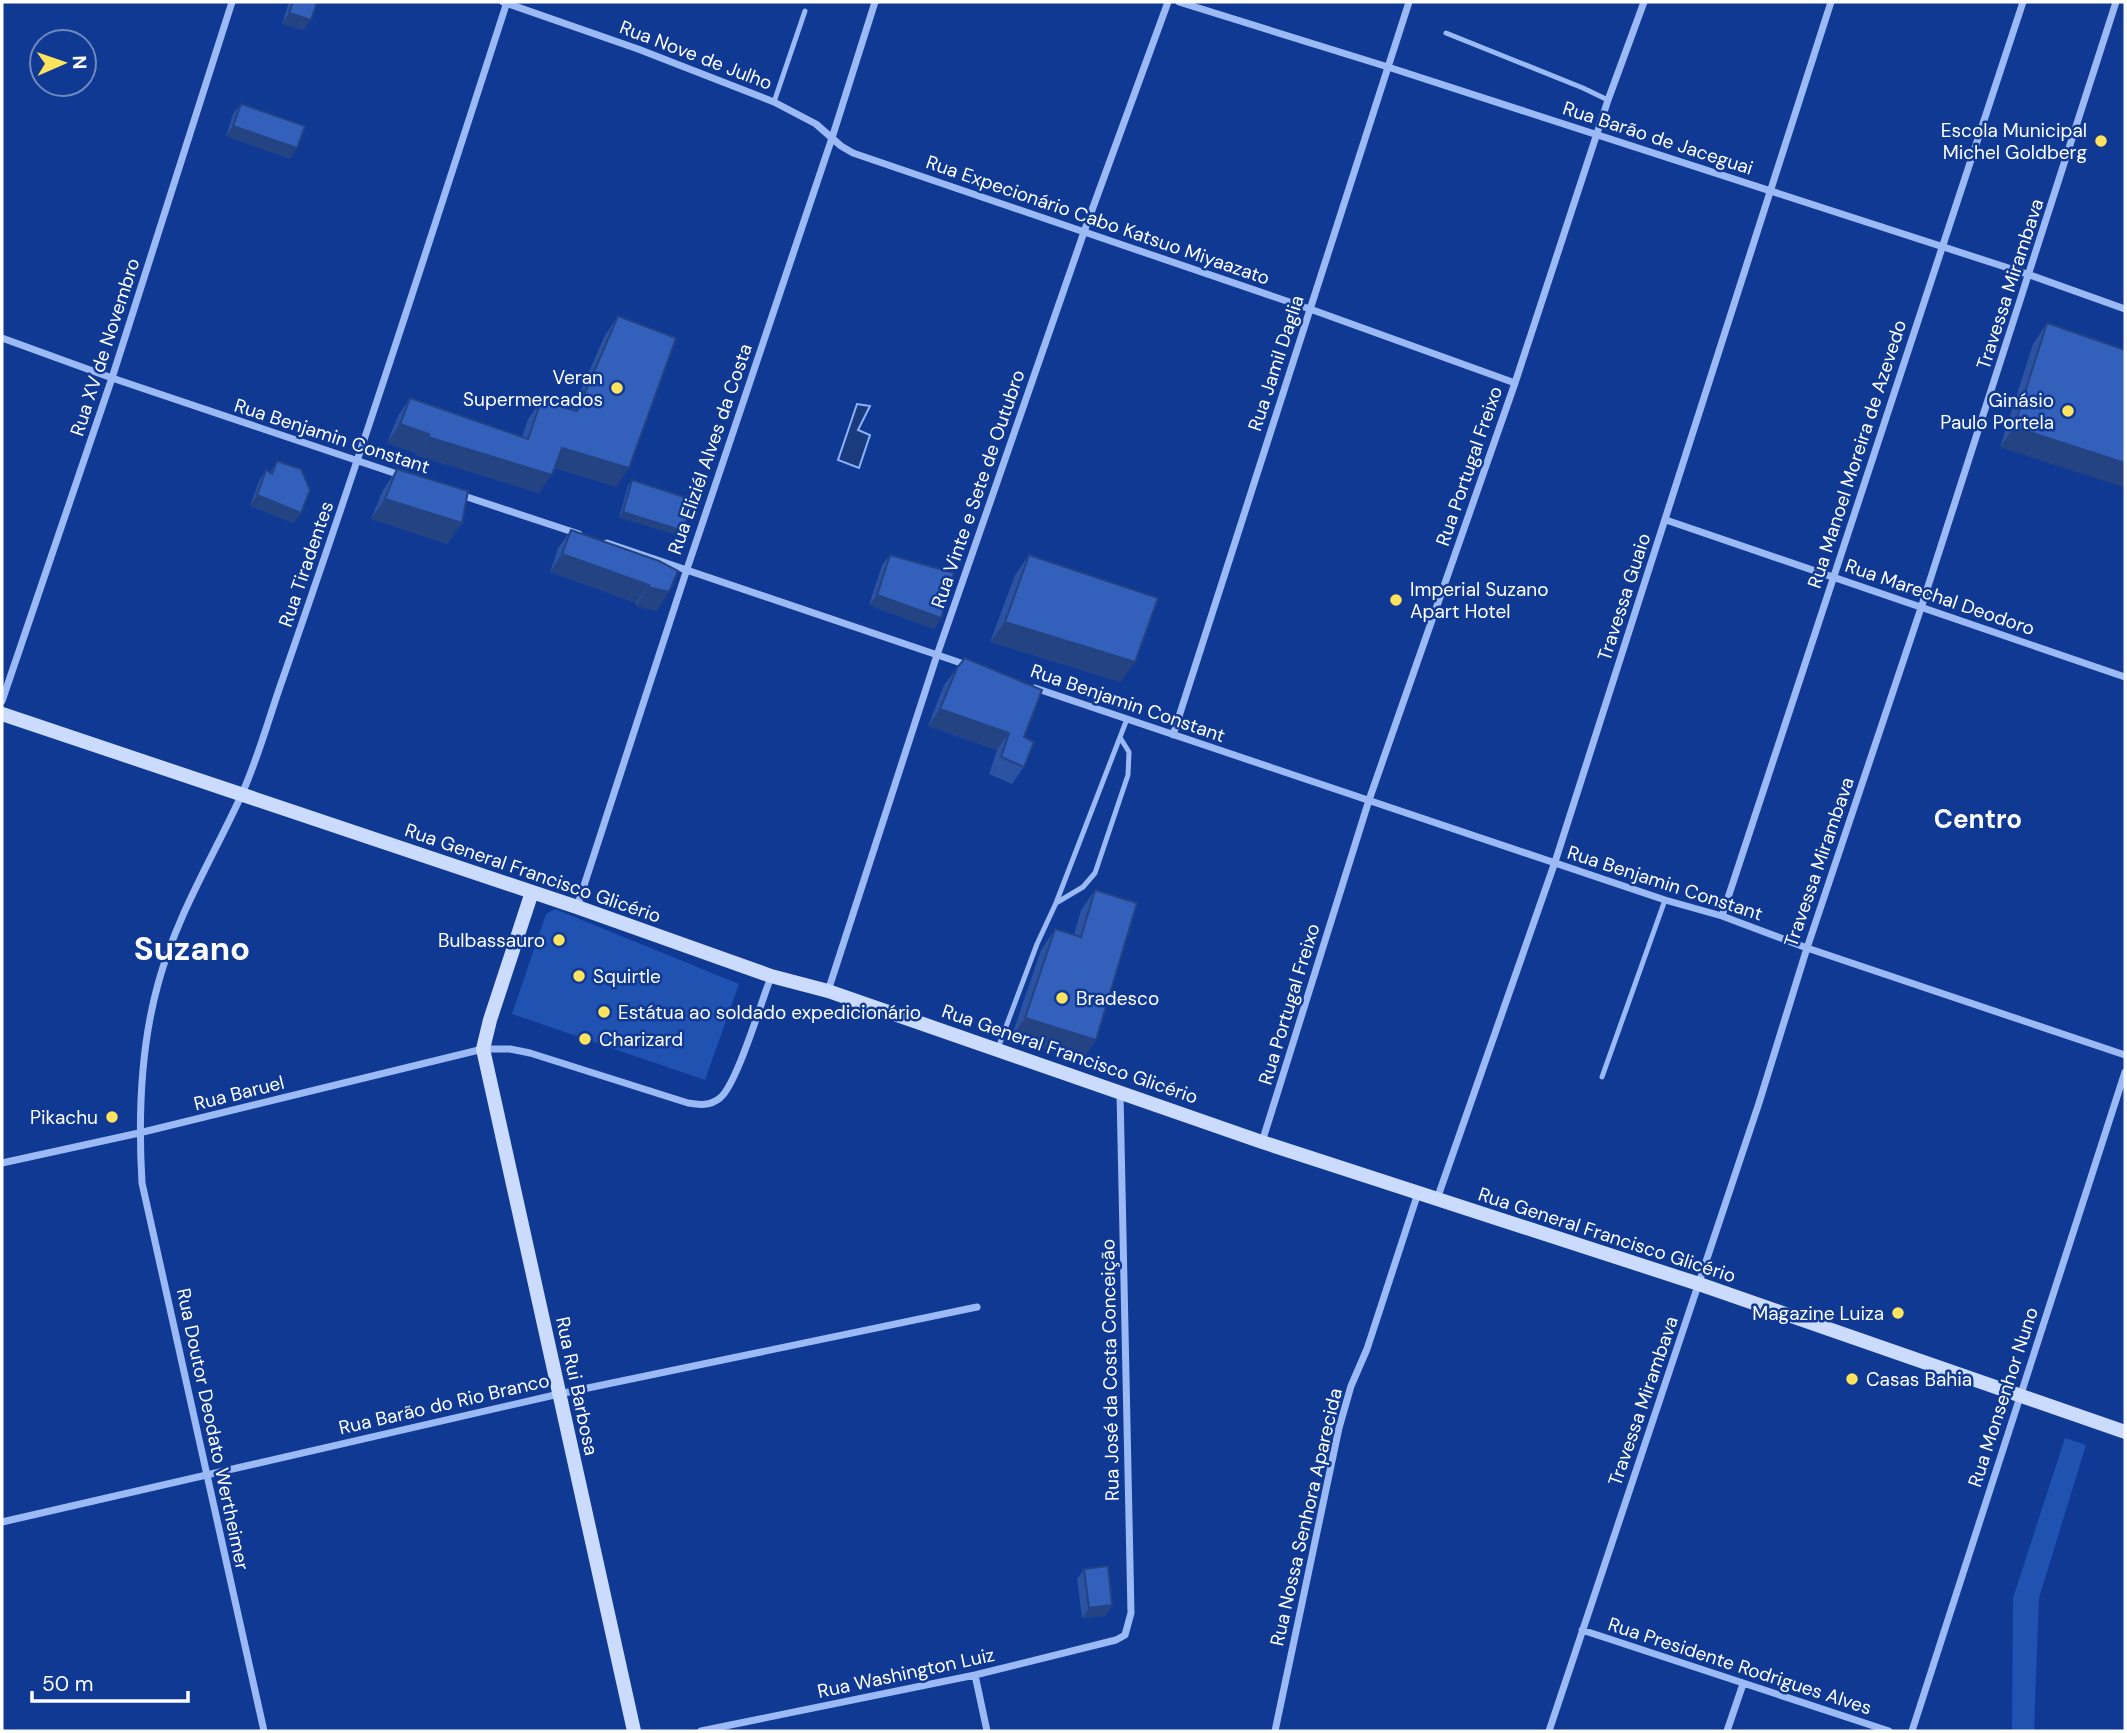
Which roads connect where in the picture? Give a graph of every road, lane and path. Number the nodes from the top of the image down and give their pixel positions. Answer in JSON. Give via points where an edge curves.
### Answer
{"nodes":[{"id":1,"x":232,"y":2,"type":"edge"},
{"id":2,"x":505,"y":2,"type":"edge"},
{"id":3,"x":875,"y":2,"type":"edge"},
{"id":4,"x":1168,"y":2,"type":"edge"},
{"id":5,"x":1179,"y":2,"type":"edge"},
{"id":6,"x":1409,"y":2,"type":"edge"},
{"id":7,"x":1644,"y":2,"type":"edge"},
{"id":8,"x":1831,"y":2,"type":"edge"},
{"id":9,"x":2023,"y":2,"type":"edge"},
{"id":10,"x":2116,"y":2,"type":"edge"},
{"id":11,"x":805,"y":11,"type":"dead end"},
{"id":12,"x":1446,"y":33,"type":"dead end"},
{"id":13,"x":1388,"y":66,"type":"junction"},
{"id":14,"x":1608,"y":100,"type":"junction"},
{"id":15,"x":774,"y":102,"type":"junction"},
{"id":16,"x":1597,"y":135,"type":"junction"},
{"id":17,"x":832,"y":138,"type":"junction"},
{"id":18,"x":1771,"y":191,"type":"junction"},
{"id":19,"x":1084,"y":232,"type":"junction"},
{"id":20,"x":1942,"y":247,"type":"junction"},
{"id":21,"x":2030,"y":275,"type":"junction"},
{"id":22,"x":1310,"y":309,"type":"junction"},
{"id":23,"x":2125,"y":309,"type":"edge"},
{"id":24,"x":2,"y":338,"type":"edge"},
{"id":25,"x":112,"y":379,"type":"junction"},
{"id":26,"x":1515,"y":383,"type":"junction"},
{"id":27,"x":358,"y":462,"type":"junction"},
{"id":28,"x":411,"y":479,"type":"edge"},
{"id":29,"x":450,"y":492,"type":"edge"},
{"id":30,"x":1666,"y":520,"type":"junction"},
{"id":31,"x":582,"y":534,"type":"edge"},
{"id":32,"x":595,"y":539,"type":"edge"},
{"id":33,"x":687,"y":569,"type":"junction"},
{"id":34,"x":1833,"y":578,"type":"junction"},
{"id":35,"x":1922,"y":608,"type":"junction"},
{"id":36,"x":937,"y":655,"type":"junction"},
{"id":37,"x":975,"y":668,"type":"edge"},
{"id":38,"x":2125,"y":677,"type":"edge"},
{"id":39,"x":1026,"y":685,"type":"edge"},
{"id":40,"x":2,"y":701,"type":"edge"},
{"id":41,"x":2,"y":714,"type":"edge"},
{"id":42,"x":1128,"y":719,"type":"junction"},
{"id":43,"x":1173,"y":735,"type":"junction"},
{"id":44,"x":1121,"y":739,"type":"junction"},
{"id":45,"x":242,"y":794,"type":"junction"},
{"id":46,"x":1369,"y":800,"type":"junction"},
{"id":47,"x":1555,"y":862,"type":"junction"},
{"id":48,"x":531,"y":892,"type":"junction"},
{"id":49,"x":1665,"y":900,"type":"junction"},
{"id":50,"x":1056,"y":903,"type":"junction"},
{"id":51,"x":577,"y":907,"type":"junction"},
{"id":52,"x":1721,"y":916,"type":"junction"},
{"id":53,"x":1807,"y":948,"type":"junction"},
{"id":54,"x":771,"y":975,"type":"junction"},
{"id":55,"x":828,"y":991,"type":"junction"},
{"id":56,"x":483,"y":1049,"type":"junction"},
{"id":57,"x":998,"y":1049,"type":"junction"},
{"id":58,"x":2125,"y":1055,"type":"edge"},
{"id":59,"x":2125,"y":1072,"type":"edge"},
{"id":60,"x":1602,"y":1077,"type":"dead end"},
{"id":61,"x":1119,"y":1093,"type":"junction"},
{"id":62,"x":139,"y":1133,"type":"junction"},
{"id":63,"x":1262,"y":1142,"type":"junction"},
{"id":64,"x":2,"y":1163,"type":"edge"},
{"id":65,"x":1419,"y":1193,"type":"junction"},
{"id":66,"x":1437,"y":1199,"type":"junction"},
{"id":67,"x":1699,"y":1284,"type":"junction"},
{"id":68,"x":977,"y":1307,"type":"dead end"},
{"id":69,"x":559,"y":1394,"type":"junction"},
{"id":70,"x":2020,"y":1397,"type":"junction"},
{"id":71,"x":2125,"y":1432,"type":"edge"},
{"id":72,"x":206,"y":1476,"type":"junction"},
{"id":73,"x":2,"y":1522,"type":"edge"},
{"id":74,"x":1582,"y":1630,"type":"junction"},
{"id":75,"x":1116,"y":1640,"type":"joint"},
{"id":76,"x":975,"y":1675,"type":"junction"},
{"id":77,"x":1743,"y":1684,"type":"junction"},
{"id":78,"x":264,"y":1731,"type":"edge"},
{"id":79,"x":634,"y":1731,"type":"edge"},
{"id":80,"x":701,"y":1731,"type":"edge"},
{"id":81,"x":987,"y":1731,"type":"edge"},
{"id":82,"x":1275,"y":1731,"type":"edge"},
{"id":83,"x":1549,"y":1731,"type":"edge"},
{"id":84,"x":1727,"y":1731,"type":"edge"},
{"id":85,"x":1889,"y":1731,"type":"edge"},
{"id":86,"x":1912,"y":1731,"type":"edge"}],
"edges":[{"from":1,"to":25,"type":"street","name":"Rua XV de Novembro"},
{"from":2,"to":15,"type":"street","name":"Rua Nove de Julho"},
{"from":2,"to":27,"type":"street","name":"Rua Tiradentes"},
{"from":3,"to":17,"type":"street","name":"Rua Eliziél Alves da Costa"},
{"from":4,"to":19,"type":"street","name":"Rua Vinte e Sete de Outubro"},
{"from":5,"to":13,"type":"street","name":"Rua Barão de Jaceguai"},
{"from":6,"to":13,"type":"street","name":"Rua Jamil Daglia"},
{"from":7,"to":14,"type":"street","name":"Rua Portugal Freixo"},
{"from":8,"to":18,"type":"street","name":"Travessa Guaio"},
{"from":9,"to":20,"type":"street","name":"Rua Manoel Moreira de Azevedo"},
{"from":10,"to":21,"type":"street","name":"Travessa Mirambava"},
{"from":11,"to":15,"type":"lane"},
{"from":12,"to":14,"type":"lane"},
{"from":13,"to":16,"type":"street","name":"Rua Barão de Jaceguai"},
{"from":13,"to":22,"type":"street","name":"Rua Jamil Daglia"},
{"from":14,"to":16,"type":"street","name":"Rua Portugal Freixo"},
{"from":15,"to":17,"type":"street","name":"Rua Nove de Julho"},
{"from":16,"to":18,"type":"street","name":"Rua Barão de Jaceguai"},
{"from":16,"to":26,"type":"street","name":"Rua Portugal Freixo"},
{"from":17,"to":19,"type":"street","name":"Rua Expecionário Cabo Katsuo Miyaazato","via":[[853,153]]},
{"from":17,"to":33,"type":"street","name":"Rua Eliziél Alves da Costa"},
{"from":18,"to":20,"type":"street","name":"Rua Barão de Jaceguai"},
{"from":18,"to":30,"type":"street","name":"Travessa Guaio"},
{"from":19,"to":22,"type":"street","name":"Rua Expecionário Cabo Katsuo Miyaazato"},
{"from":19,"to":36,"type":"street","name":"Rua Vinte e Sete de Outubro"},
{"from":20,"to":21,"type":"street","name":"Rua Barão de Jaceguai"},
{"from":20,"to":34,"type":"street","name":"Rua Manoel Moreira de Azevedo"},
{"from":21,"to":23,"type":"street","name":"Rua Barão de Jaceguai"},
{"from":21,"to":35,"type":"street","name":"Travessa Mirambava"},
{"from":22,"to":26,"type":"street","name":"Rua Expecionário Cabo Katsuo Miyaazato"},
{"from":22,"to":43,"type":"street","name":"Rua Jamil Daglia"},
{"from":24,"to":25,"type":"street","name":"Rua Benjamin Constant"},
{"from":25,"to":27,"type":"street","name":"Rua Benjamin Constant"},
{"from":25,"to":40,"type":"street","name":"Rua XV de Novembro"},
{"from":26,"to":46,"type":"street","name":"Rua Portugal Freixo"},
{"from":27,"to":28,"type":"street","name":"Rua Benjamin Constant"},
{"from":27,"to":45,"type":"street","name":"Rua Tiradentes"},
{"from":29,"to":31,"type":"street","name":"Rua Benjamin Constant"},
{"from":30,"to":34,"type":"street","name":"Rua Marechal Deodoro"},
{"from":30,"to":47,"type":"street","name":"Travessa Guaio"},
{"from":32,"to":33,"type":"street"},
{"from":33,"to":36,"type":"street"},
{"from":33,"to":51,"type":"street","name":"Rua Eliziél Alves da Costa"},
{"from":34,"to":35,"type":"street","name":"Rua Marechal Deodoro"},
{"from":34,"to":52,"type":"street","name":"Rua Manoel Moreira de Azevedo"},
{"from":35,"to":38,"type":"street","name":"Rua Marechal Deodoro"},
{"from":35,"to":53,"type":"street","name":"Travessa Mirambava"},
{"from":36,"to":37,"type":"street"},
{"from":36,"to":55,"type":"street","name":"Rua Vinte e Sete de Outubro"},
{"from":39,"to":42,"type":"street","name":"Rua Benjamin Constant"},
{"from":41,"to":45,"type":"main road","name":"Rua General Francisco Glicério"},
{"from":42,"to":43,"type":"street","name":"Rua Benjamin Constant"},
{"from":42,"to":44,"type":"lane"},
{"from":43,"to":46,"type":"street","name":"Rua Benjamin Constant"},
{"from":44,"to":50,"type":"lane"},
{"from":44,"to":50,"type":"lane","via":[[1129,752],[1128,775],[1095,873],[1083,887]]},
{"from":45,"to":48,"type":"main road","name":"Rua General Francisco Glicério"},
{"from":45,"to":62,"type":"street","name":"Rua Tiradentes","via":[[186,905],[164,964],[147,1032]]},
{"from":46,"to":47,"type":"street","name":"Rua Benjamin Constant"},
{"from":46,"to":63,"type":"street","name":"Rua Portugal Freixo"},
{"from":47,"to":49,"type":"street","name":"Rua Benjamin Constant"},
{"from":47,"to":66,"type":"street","name":"Travessa Guaio"},
{"from":48,"to":51,"type":"main road","name":"Rua General Francisco Glicério"},
{"from":48,"to":56,"type":"main road"},
{"from":49,"to":52,"type":"street","name":"Rua Benjamin Constant"},
{"from":49,"to":60,"type":"lane"},
{"from":50,"to":57,"type":"lane"},
{"from":51,"to":54,"type":"main road","name":"Rua General Francisco Glicério"},
{"from":52,"to":53,"type":"street","name":"Rua Benjamin Constant"},
{"from":53,"to":58,"type":"street","name":"Rua Benjamin Constant"},
{"from":53,"to":67,"type":"street","name":"Travessa Mirambava"},
{"from":54,"to":55,"type":"main road","name":"Rua General Francisco Glicério"},
{"from":54,"to":56,"type":"street","name":"Rua Baruel","via":[[735,1074],[727,1090],[709,1105],[688,1103],[530,1053]]},
{"from":55,"to":57,"type":"main road","name":"Rua General Francisco Glicério"},
{"from":56,"to":62,"type":"street","name":"Rua Baruel"},
{"from":56,"to":69,"type":"main road","name":"Rua Rui Barbosa"},
{"from":57,"to":61,"type":"main road","name":"Rua General Francisco Glicério"},
{"from":59,"to":70,"type":"street","name":"Rua Monsenhor Nuno"},
{"from":61,"to":63,"type":"main road","name":"Rua General Francisco Glicério"},
{"from":61,"to":75,"type":"street","name":"Rua José da Costa Conceição","via":[[1131,1613],[1125,1635]]},
{"from":62,"to":64,"type":"street","name":"Rua Baruel"},
{"from":62,"to":72,"type":"street","name":"Rua Doutor Deodato Wertheimer","via":[[142,1183]]},
{"from":63,"to":65,"type":"main road","name":"Rua General Francisco Glicério"},
{"from":65,"to":66,"type":"main road","name":"Rua General Francisco Glicério"},
{"from":65,"to":82,"type":"street","name":"Rua Nossa Senhora Aparecida","via":[[1339,1428]]},
{"from":66,"to":67,"type":"main road","name":"Rua General Francisco Glicério"},
{"from":67,"to":70,"type":"main road","name":"Rua General Francisco Glicério"},
{"from":67,"to":74,"type":"street","name":"Travessa Mirambava"},
{"from":68,"to":69,"type":"street","name":"Rua Barão do Rio Branco"},
{"from":69,"to":72,"type":"street","name":"Rua Barão do Rio Branco"},
{"from":69,"to":79,"type":"main road","name":"Rua Rui Barbosa"},
{"from":70,"to":71,"type":"main road","name":"Rua General Francisco Glicério"},
{"from":70,"to":86,"type":"street","name":"Rua Monsenhor Nuno"},
{"from":72,"to":73,"type":"street","name":"Rua Barão do Rio Branco"},
{"from":72,"to":78,"type":"street","name":"Rua Doutor Deodato Wertheimer"},
{"from":74,"to":77,"type":"street","name":"Rua Presidente Rodrigues Alves"},
{"from":74,"to":83,"type":"street","name":"Travessa Mirambava"},
{"from":75,"to":76,"type":"street","name":"Rua Washington Luiz"},
{"from":76,"to":80,"type":"street","name":"Rua Washington Luiz"},
{"from":76,"to":81,"type":"street"},
{"from":77,"to":84,"type":"street"},
{"from":77,"to":85,"type":"street","name":"Rua Presidente Rodrigues Alves"}]}
